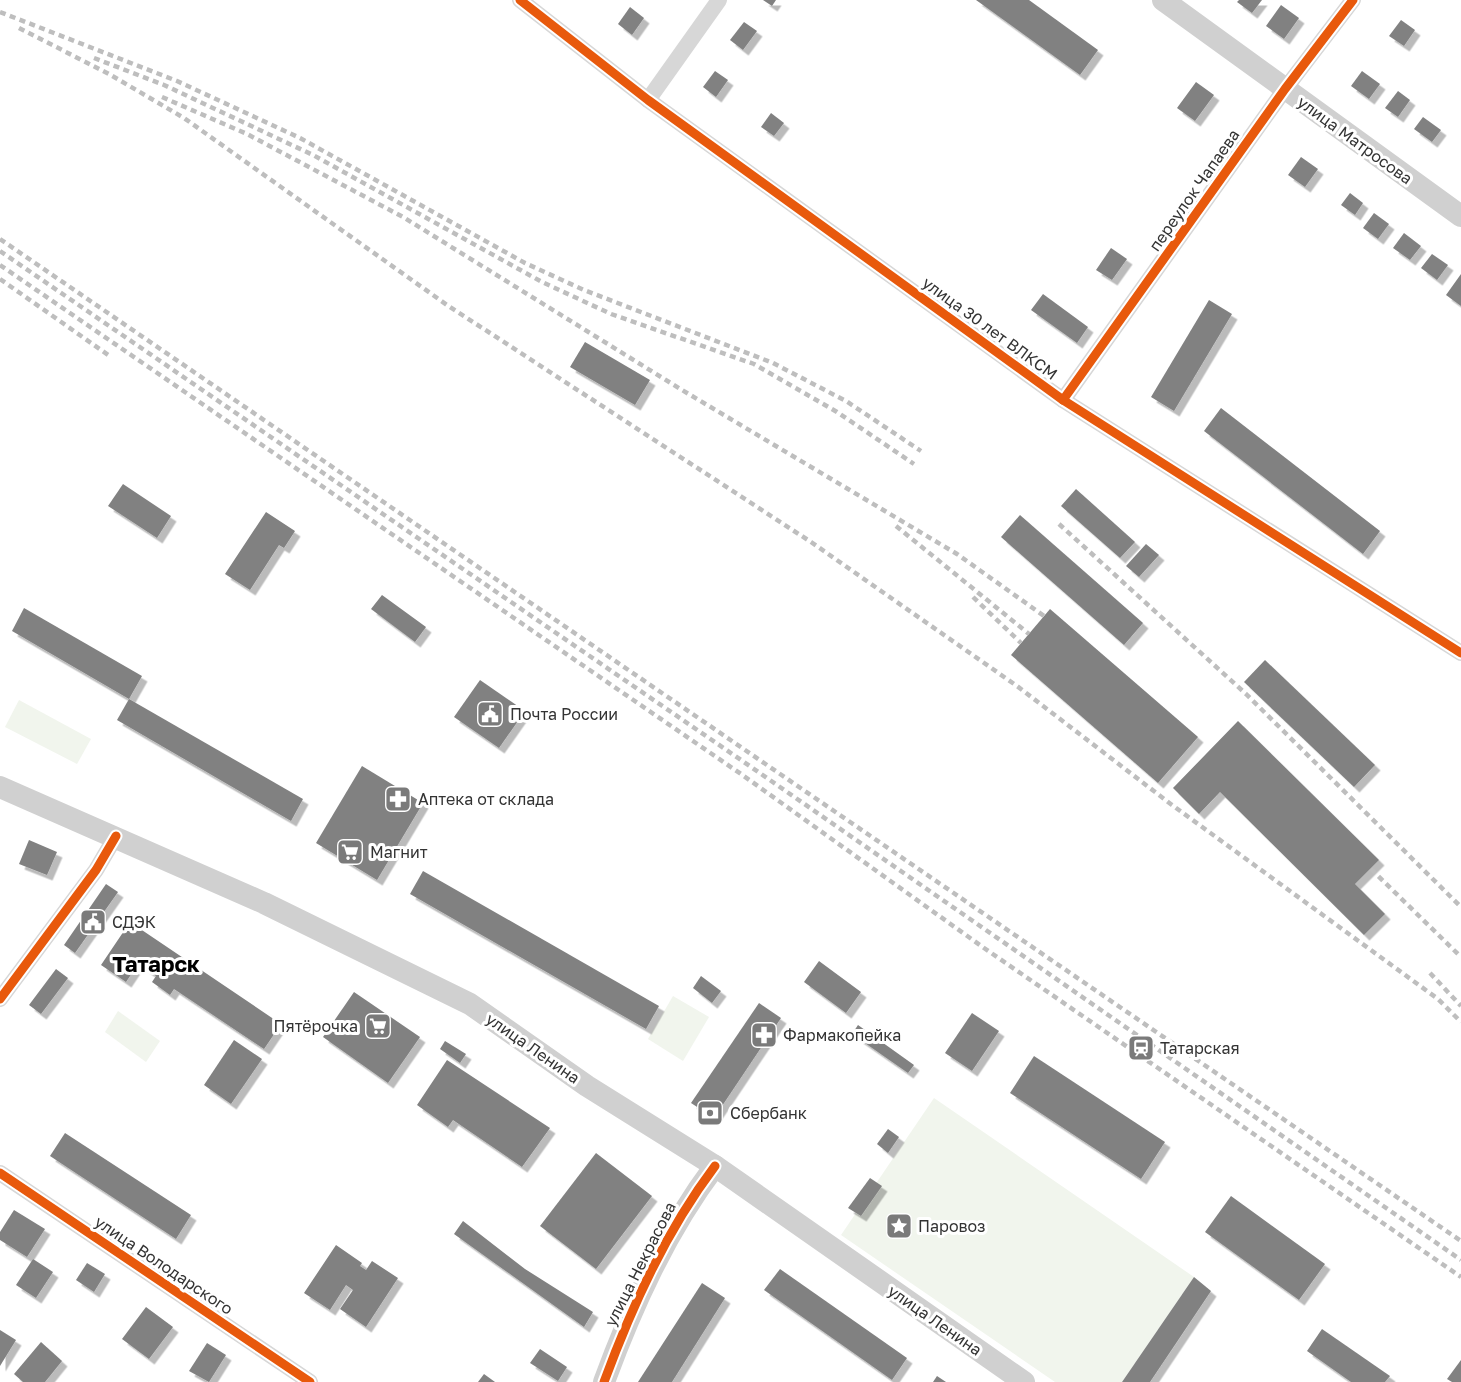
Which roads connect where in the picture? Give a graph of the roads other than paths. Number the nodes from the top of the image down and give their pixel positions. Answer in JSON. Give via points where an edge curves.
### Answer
{"nodes":[{"id":1,"x":520,"y":0,"type":"edge"},
{"id":2,"x":719,"y":0,"type":"edge"},
{"id":3,"x":1162,"y":0,"type":"edge"},
{"id":4,"x":1353,"y":0,"type":"edge"},
{"id":5,"x":1285,"y":89,"type":"junction"},
{"id":6,"x":648,"y":100,"type":"junction"},
{"id":7,"x":1461,"y":216,"type":"edge"},
{"id":8,"x":1063,"y":400,"type":"junction"},
{"id":9,"x":1461,"y":653,"type":"edge"},
{"id":10,"x":0,"y":787,"type":"edge"},
{"id":11,"x":116,"y":836,"type":"junction"},
{"id":12,"x":0,"y":999,"type":"edge"},
{"id":13,"x":715,"y":1166,"type":"junction"},
{"id":14,"x":0,"y":1173,"type":"edge"},
{"id":15,"x":310,"y":1382,"type":"edge"},
{"id":16,"x":604,"y":1382,"type":"edge"},
{"id":17,"x":1024,"y":1382,"type":"edge"}],
"edges":[{"from":1,"to":6,"type":"street","name":"улица 30 лет ВЛКСМ"},
{"from":2,"to":6,"type":"street"},
{"from":3,"to":5,"type":"main road","name":"улица Матросова"},
{"from":4,"to":5,"type":"street","name":"переулок Чапаева"},
{"from":5,"to":7,"type":"main road","name":"улица Матросова"},
{"from":5,"to":8,"type":"street","name":"переулок Чапаева"},
{"from":6,"to":8,"type":"street","name":"улица 30 лет ВЛКСМ"},
{"from":8,"to":9,"type":"street","name":"улица 30 лет ВЛКСМ"},
{"from":10,"to":11,"type":"main road","name":"улица Ленина"},
{"from":11,"to":12,"type":"street","via":[[96,870]]},
{"from":11,"to":13,"type":"main road","name":"улица Ленина","via":[[470,1004],[587,1086]]},
{"from":13,"to":16,"type":"main road","name":"улица Некрасова","via":[[690,1199],[628,1315]]},
{"from":13,"to":17,"type":"main road","name":"улица Ленина"},
{"from":14,"to":15,"type":"street","name":"улица Володарского"}]}
